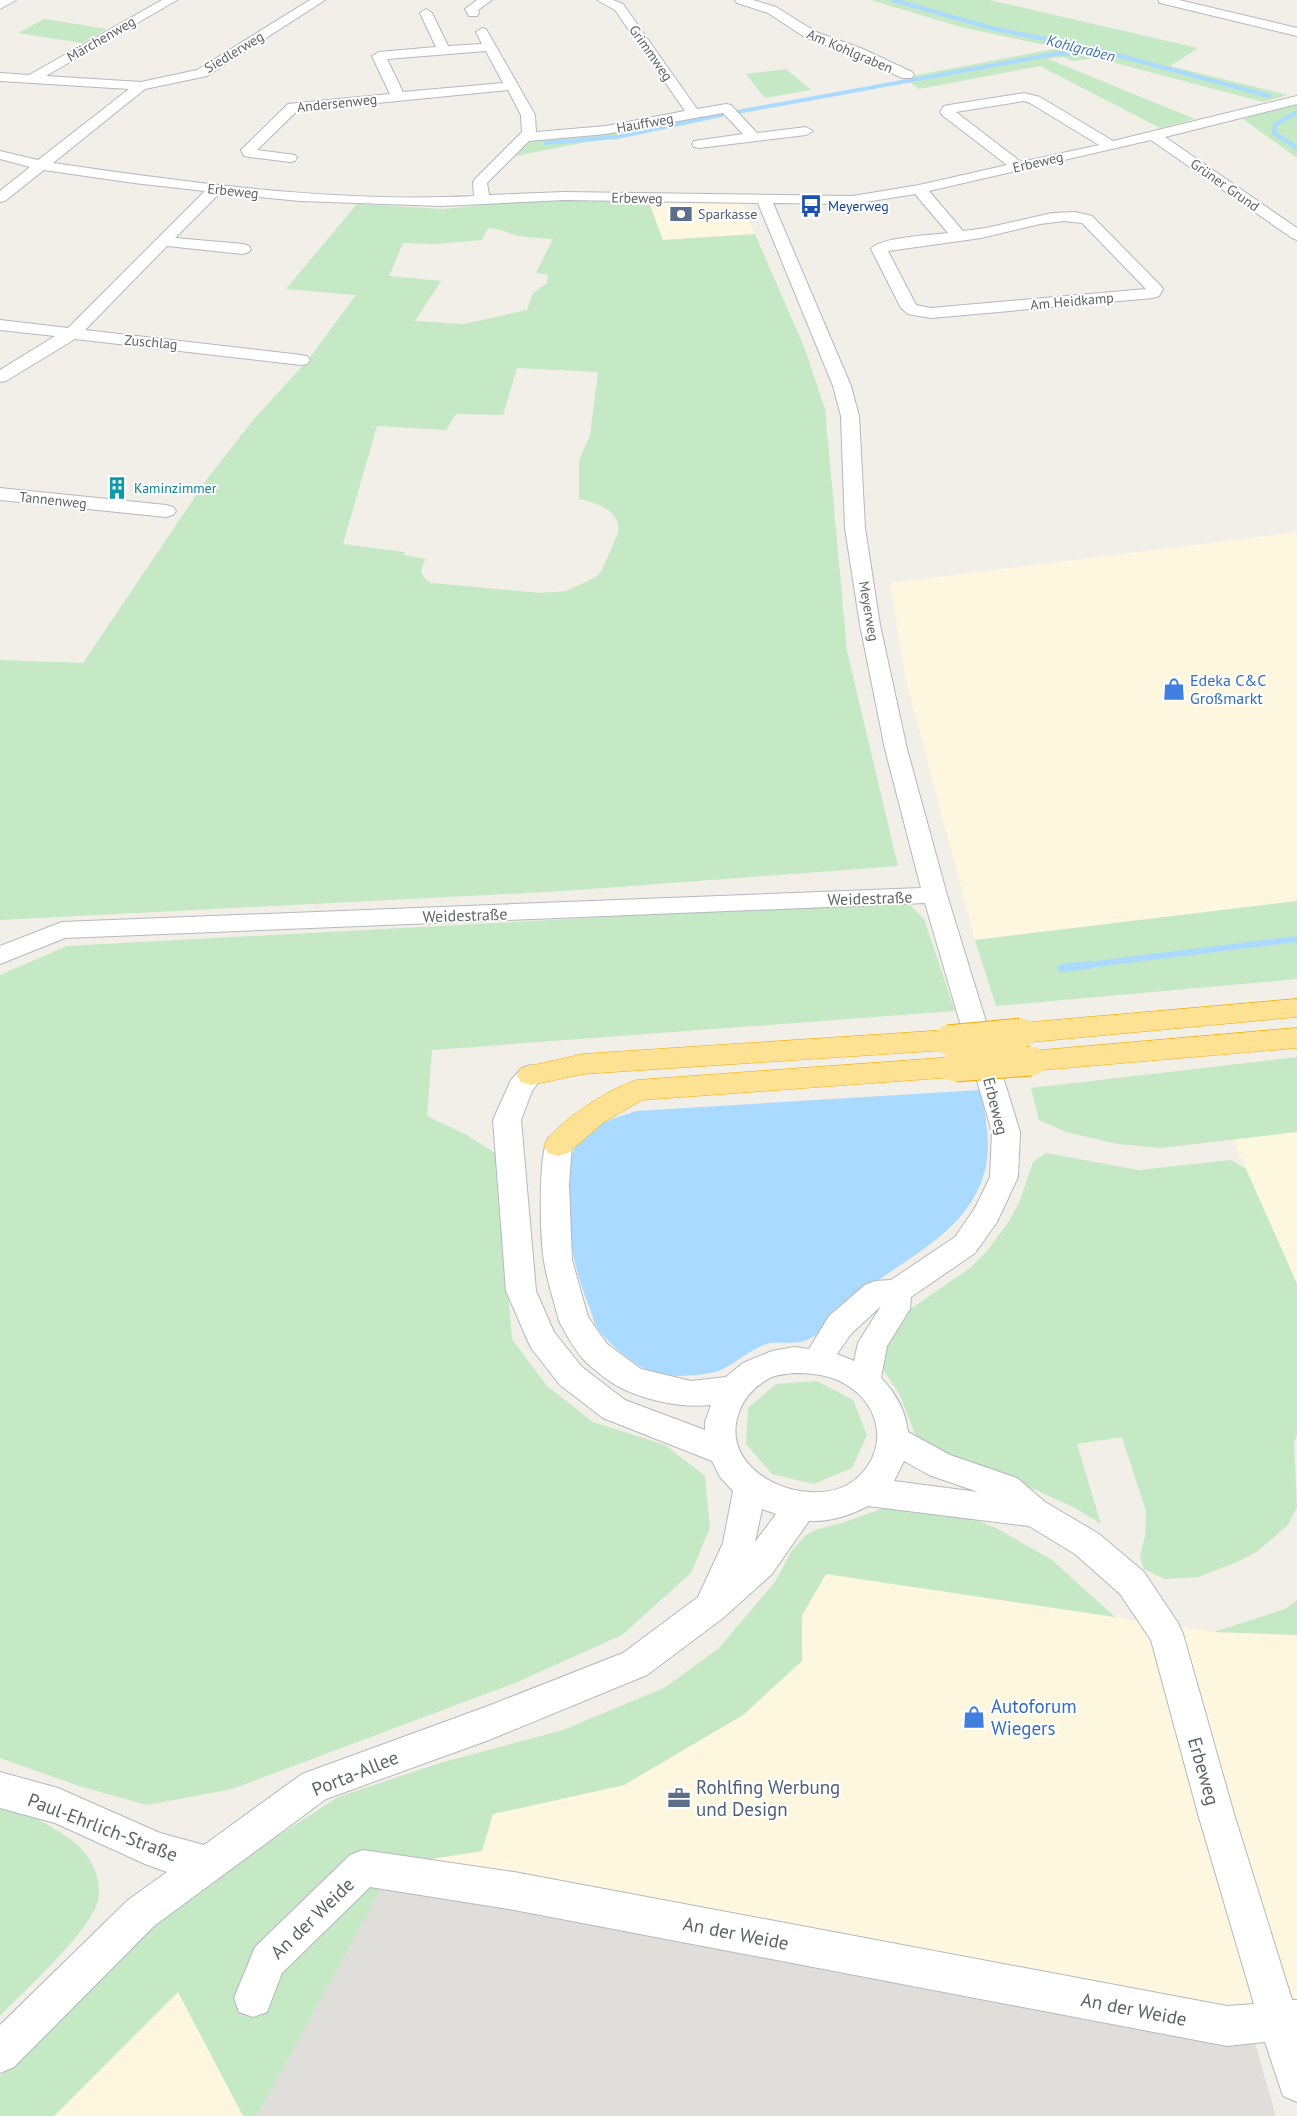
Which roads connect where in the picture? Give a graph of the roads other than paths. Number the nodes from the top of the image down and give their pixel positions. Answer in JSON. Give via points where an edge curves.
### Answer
{"nodes":[{"id":1,"x":10,"y":0,"type":"edge"},
{"id":2,"x":171,"y":0,"type":"edge"},
{"id":3,"x":319,"y":0,"type":"edge"},
{"id":4,"x":486,"y":0,"type":"edge"},
{"id":5,"x":603,"y":0,"type":"edge"},
{"id":6,"x":741,"y":0,"type":"edge"},
{"id":7,"x":1164,"y":0,"type":"edge"},
{"id":8,"x":0,"y":6,"type":"edge"},
{"id":9,"x":426,"y":13,"type":"dead end"},
{"id":10,"x":473,"y":13,"type":"dead end"},
{"id":11,"x":482,"y":32,"type":"dead end"},
{"id":12,"x":1297,"y":32,"type":"edge"},
{"id":13,"x":490,"y":47,"type":"junction"},
{"id":14,"x":444,"y":51,"type":"junction"},
{"id":15,"x":907,"y":75,"type":"dead end"},
{"id":16,"x":0,"y":77,"type":"edge"},
{"id":17,"x":31,"y":79,"type":"junction"},
{"id":18,"x":141,"y":86,"type":"junction"},
{"id":19,"x":512,"y":86,"type":"junction"},
{"id":20,"x":398,"y":97,"type":"junction"},
{"id":21,"x":1297,"y":100,"type":"edge"},
{"id":22,"x":694,"y":114,"type":"junction"},
{"id":23,"x":806,"y":131,"type":"dead end"},
{"id":24,"x":1153,"y":135,"type":"junction"},
{"id":25,"x":525,"y":137,"type":"junction"},
{"id":26,"x":753,"y":137,"type":"junction"},
{"id":27,"x":699,"y":144,"type":"dead end"},
{"id":28,"x":1111,"y":146,"type":"junction"},
{"id":29,"x":0,"y":156,"type":"edge"},
{"id":30,"x":290,"y":158,"type":"dead end"},
{"id":31,"x":39,"y":165,"type":"junction"},
{"id":32,"x":1018,"y":166,"type":"junction"},
{"id":33,"x":215,"y":189,"type":"junction"},
{"id":34,"x":919,"y":189,"type":"junction"},
{"id":35,"x":0,"y":198,"type":"edge"},
{"id":36,"x":482,"y":200,"type":"junction"},
{"id":37,"x":764,"y":200,"type":"junction"},
{"id":38,"x":1297,"y":235,"type":"edge"},
{"id":39,"x":959,"y":236,"type":"junction"},
{"id":40,"x":164,"y":241,"type":"junction"},
{"id":41,"x":243,"y":250,"type":"dead end"},
{"id":42,"x":0,"y":325,"type":"edge"},
{"id":43,"x":71,"y":334,"type":"junction"},
{"id":44,"x":301,"y":360,"type":"dead end"},
{"id":45,"x":0,"y":378,"type":"edge"},
{"id":46,"x":0,"y":494,"type":"edge"},
{"id":47,"x":166,"y":511,"type":"dead end"},
{"id":48,"x":936,"y":895,"type":"junction"},
{"id":49,"x":0,"y":956,"type":"edge"},
{"id":50,"x":958,"y":968,"type":"joint"},
{"id":51,"x":1297,"y":1008,"type":"edge"},
{"id":52,"x":1297,"y":1038,"type":"edge"},
{"id":53,"x":530,"y":1075,"type":"joint"},
{"id":54,"x":558,"y":1145,"type":"joint"},
{"id":55,"x":897,"y":1291,"type":"junction"},
{"id":56,"x":817,"y":1361,"type":"junction"},
{"id":57,"x":866,"y":1382,"type":"junction"},
{"id":58,"x":734,"y":1389,"type":"junction"},
{"id":59,"x":894,"y":1440,"type":"junction"},
{"id":60,"x":723,"y":1451,"type":"junction"},
{"id":61,"x":750,"y":1488,"type":"junction"},
{"id":62,"x":865,"y":1492,"type":"junction"},
{"id":63,"x":799,"y":1508,"type":"junction"},
{"id":64,"x":1034,"y":1512,"type":"junction"},
{"id":65,"x":711,"y":1607,"type":"junction"},
{"id":66,"x":0,"y":1790,"type":"edge"},
{"id":67,"x":206,"y":1864,"type":"junction"},
{"id":68,"x":253,"y":1998,"type":"dead end"},
{"id":69,"x":1288,"y":2020,"type":"edge"},
{"id":70,"x":0,"y":2053,"type":"edge"},
{"id":71,"x":1297,"y":2082,"type":"edge"}],
"edges":[{"from":1,"to":8,"type":"street"},
{"from":2,"to":17,"type":"street","name":"Märchenweg"},
{"from":3,"to":18,"type":"street","name":"Siedlerweg","via":[[202,73]]},
{"from":4,"to":10,"type":"street","via":[[473,6]]},
{"from":5,"to":22,"type":"street","name":"Grimmweg","via":[[618,7]]},
{"from":6,"to":15,"type":"street","name":"Am Kohlgraben","via":[[772,10],[810,36],[858,52]]},
{"from":7,"to":12,"type":"street"},
{"from":9,"to":14,"type":"street"},
{"from":11,"to":13,"type":"street"},
{"from":13,"to":14,"type":"street","name":"Andersenweg"},
{"from":13,"to":19,"type":"street"},
{"from":14,"to":20,"type":"street","name":"Andersenweg","via":[[379,56]]},
{"from":16,"to":17,"type":"street","name":"Siedlerweg"},
{"from":17,"to":18,"type":"street","name":"Siedlerweg"},
{"from":18,"to":31,"type":"street","name":"Siedlerweg"},
{"from":19,"to":20,"type":"street","name":"Andersenweg"},
{"from":19,"to":25,"type":"street","via":[[528,115],[529,132]]},
{"from":20,"to":30,"type":"street","name":"Andersenweg","via":[[292,107],[248,150],[249,153]]},
{"from":21,"to":24,"type":"street","name":"Erbeweg"},
{"from":22,"to":25,"type":"street","name":"Hauffweg","via":[[606,130]]},
{"from":22,"to":26,"type":"street","name":"Hauffweg","via":[[726,108]]},
{"from":23,"to":26,"type":"street"},
{"from":24,"to":28,"type":"street","name":"Erbeweg"},
{"from":24,"to":38,"type":"street","name":"Grüner Grund"},
{"from":25,"to":36,"type":"street","via":[[480,182]]},
{"from":26,"to":27,"type":"street"},
{"from":28,"to":32,"type":"street","name":"Erbeweg"},
{"from":28,"to":32,"type":"street","via":[[1035,100],[1024,97],[949,109],[947,112]]},
{"from":29,"to":31,"type":"street","name":"Erbeweg"},
{"from":31,"to":33,"type":"street","name":"Erbeweg"},
{"from":31,"to":35,"type":"street","name":"Siedlerweg"},
{"from":32,"to":34,"type":"street","name":"Erbeweg"},
{"from":33,"to":36,"type":"street","name":"Erbeweg","via":[[310,198]]},
{"from":33,"to":40,"type":"street"},
{"from":34,"to":37,"type":"street","name":"Erbeweg","via":[[853,200]]},
{"from":34,"to":39,"type":"street"},
{"from":36,"to":37,"type":"street","name":"Erbeweg","via":[[564,196]]},
{"from":37,"to":48,"type":"street","name":"Meyerweg","via":[[842,386],[850,416],[855,528],[870,625],[896,749]]},
{"from":39,"to":39,"type":"street","name":"Am Heidkamp","via":[[879,249],[909,308],[931,313],[1152,293],[1155,289],[1087,218],[1036,221]]},
{"from":40,"to":41,"type":"street"},
{"from":40,"to":43,"type":"street"},
{"from":42,"to":43,"type":"street","name":"Zuschlag"},
{"from":43,"to":44,"type":"street","name":"Zuschlag"},
{"from":43,"to":45,"type":"street"},
{"from":46,"to":47,"type":"street","name":"Tannenweg"},
{"from":48,"to":49,"type":"street","name":"Weidestraße","via":[[62,930]]},
{"from":48,"to":50,"type":"street","name":"Meyerweg"},
{"from":50,"to":55,"type":"street","name":"Erbeweg","via":[[1006,1132],[1004,1177],[987,1214],[965,1245]]},
{"from":51,"to":53,"type":"highway","bridge":true,"via":[[948,1040],[583,1064]]},
{"from":52,"to":54,"type":"highway","bridge":true,"via":[[638,1090],[594,1115]]},
{"from":53,"to":60,"type":"street","via":[[520,1087],[506,1120],[521,1291],[542,1339],[571,1376],[614,1409]]},
{"from":54,"to":58,"type":"street","via":[[558,1260],[574,1321],[596,1353],[631,1379],[660,1388],[691,1394]]},
{"from":55,"to":56,"type":"street","name":"Erbeweg","via":[[875,1293],[840,1325]]},
{"from":55,"to":57,"type":"street","via":[[895,1309],[873,1343]]},
{"from":56,"to":57,"type":"street","via":[[843,1368]]},
{"from":56,"to":58,"type":"street","via":[[771,1364],[751,1374]]},
{"from":57,"to":59,"type":"street","via":[[881,1399],[891,1419]]},
{"from":58,"to":60,"type":"street","via":[[723,1408],[719,1429]]},
{"from":59,"to":62,"type":"street","via":[[887,1466]]},
{"from":59,"to":64,"type":"street","name":"Erbeweg","via":[[940,1465],[1006,1488]]},
{"from":60,"to":61,"type":"street","via":[[734,1471]]},
{"from":61,"to":63,"type":"street","via":[[773,1501]]},
{"from":61,"to":65,"type":"street","name":"Porta-Allee","via":[[739,1543]]},
{"from":62,"to":63,"type":"street","via":[[846,1502],[823,1508]]},
{"from":62,"to":64,"type":"street","name":"Erbeweg","via":[[976,1508]]},
{"from":63,"to":65,"type":"street","name":"Porta-Allee","via":[[759,1564]]},
{"from":64,"to":69,"type":"street","name":"Erbeweg","via":[[1087,1544],[1132,1583],[1166,1634],[1211,1796]]},
{"from":65,"to":67,"type":"street","name":"Porta-Allee","via":[[635,1664],[490,1723],[315,1786]]},
{"from":66,"to":67,"type":"street","name":"Paul-Ehrlich-Straße","via":[[58,1806],[158,1851]]},
{"from":67,"to":70,"type":"street","name":"Porta-Allee","via":[[141,1913]]},
{"from":68,"to":69,"type":"street","name":"An der Weide","via":[[268,1960],[363,1868],[524,1893],[1227,2026]]},
{"from":69,"to":71,"type":"street","name":"Erbeweg"}]}
